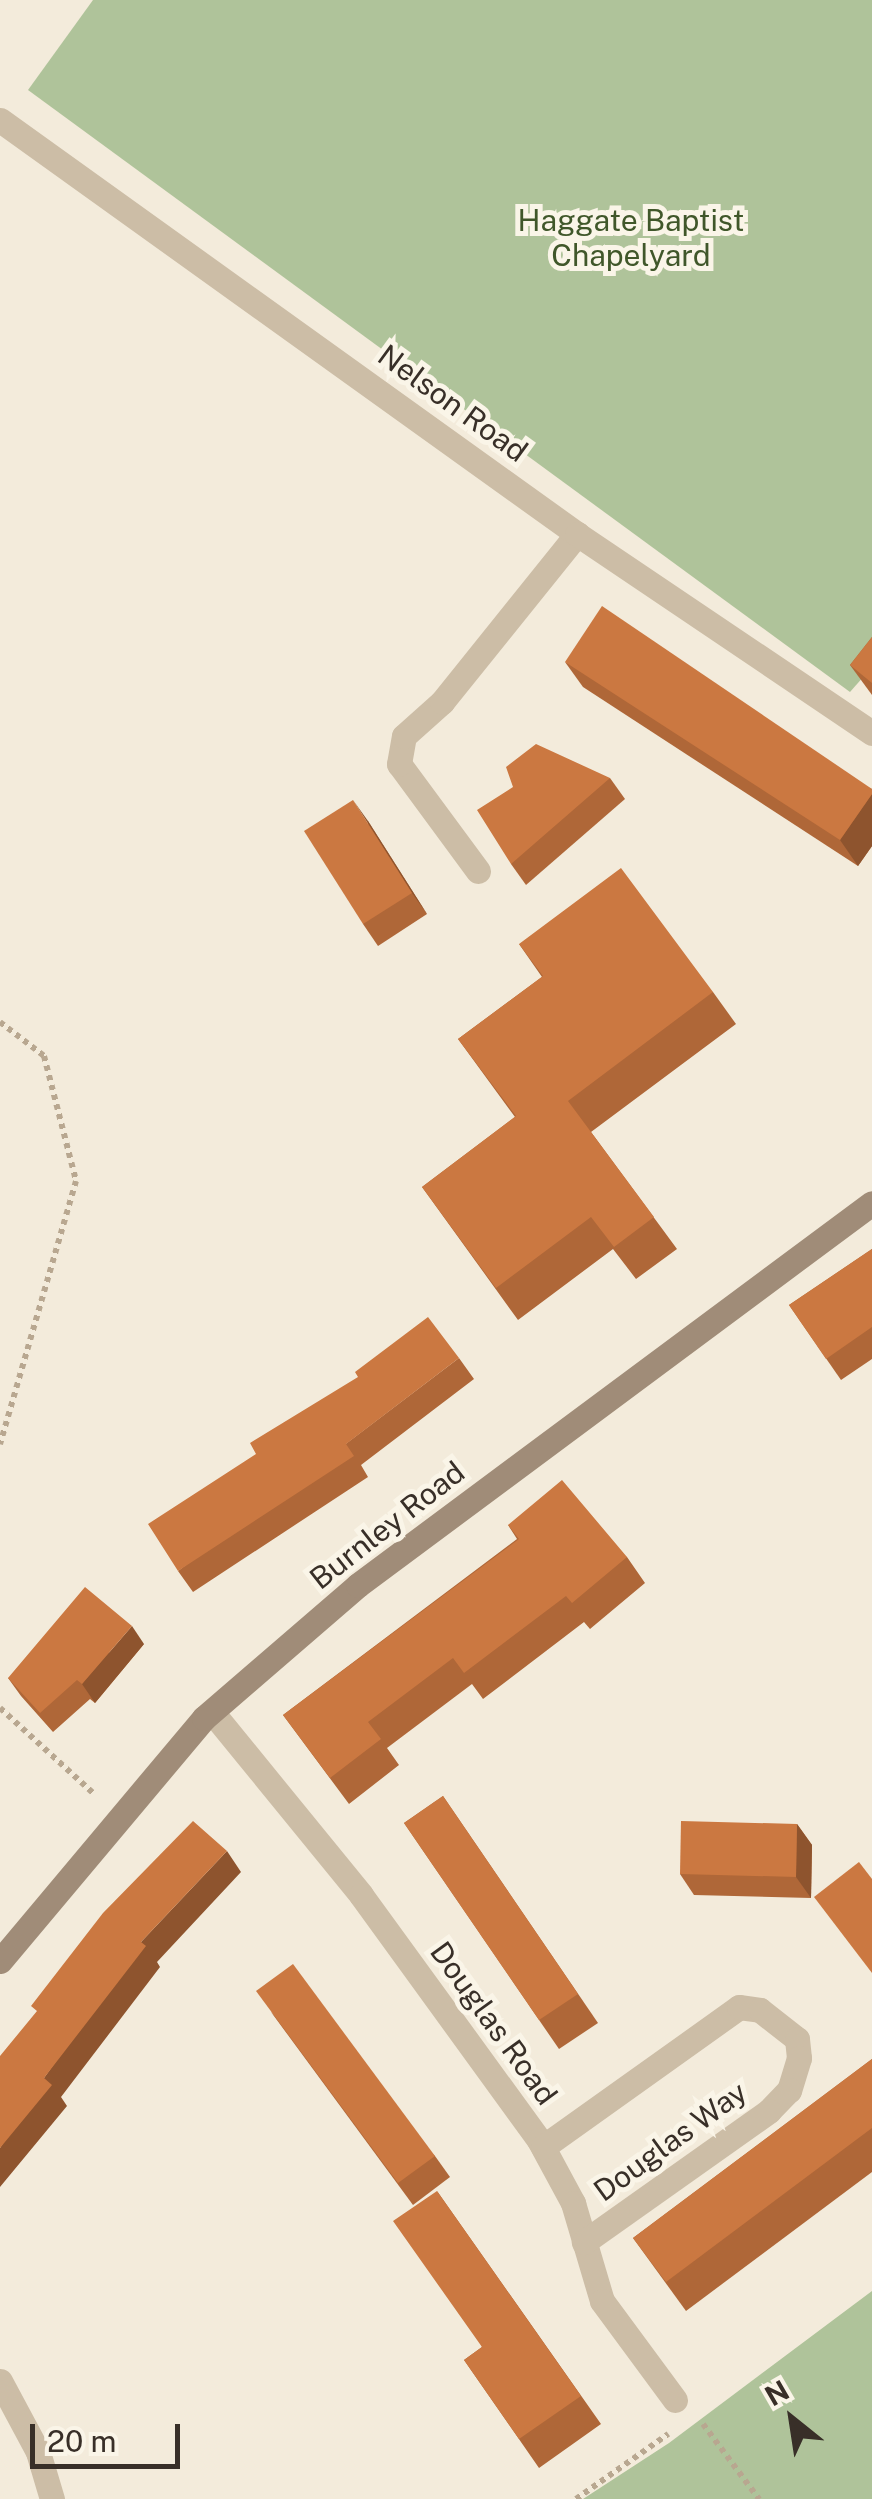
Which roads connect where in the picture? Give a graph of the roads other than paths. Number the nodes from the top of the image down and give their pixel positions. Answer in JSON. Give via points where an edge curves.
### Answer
{"nodes":[{"id":1,"x":0,"y":120,"type":"edge"},
{"id":2,"x":577,"y":534,"type":"junction"},
{"id":3,"x":872,"y":733,"type":"edge"},
{"id":4,"x":478,"y":871,"type":"dead end"},
{"id":5,"x":872,"y":1203,"type":"edge"},
{"id":6,"x":212,"y":1712,"type":"junction"},
{"id":7,"x":0,"y":1962,"type":"edge"},
{"id":8,"x":542,"y":2147,"type":"junction"},
{"id":9,"x":584,"y":2242,"type":"junction"},
{"id":10,"x":0,"y":2381,"type":"edge"},
{"id":11,"x":678,"y":2403,"type":"road end"},
{"id":12,"x":52,"y":2499,"type":"edge"}],
"edges":[{"from":1,"to":2,"type":"street","name":"Nelson Road"},
{"from":2,"to":3,"type":"street","name":"Nelson Road"},
{"from":2,"to":4,"type":"street","via":[[442,702],[404,736],[400,764]]},
{"from":5,"to":6,"type":"street","name":"Burnley Road","via":[[358,1585]]},
{"from":6,"to":7,"type":"street","name":"Burnley Road"},
{"from":6,"to":8,"type":"street","name":"Douglas Road","via":[[361,1896]]},
{"from":8,"to":9,"type":"street","name":"Douglas Road"},
{"from":8,"to":9,"type":"street","name":"Douglas Way","via":[[739,2006],[760,2010],[797,2038],[799,2058],[789,2090],[770,2111]]},
{"from":9,"to":11,"type":"street","name":"Douglas Road","via":[[602,2301]]},
{"from":10,"to":12,"type":"street","via":[[38,2452]]}]}
